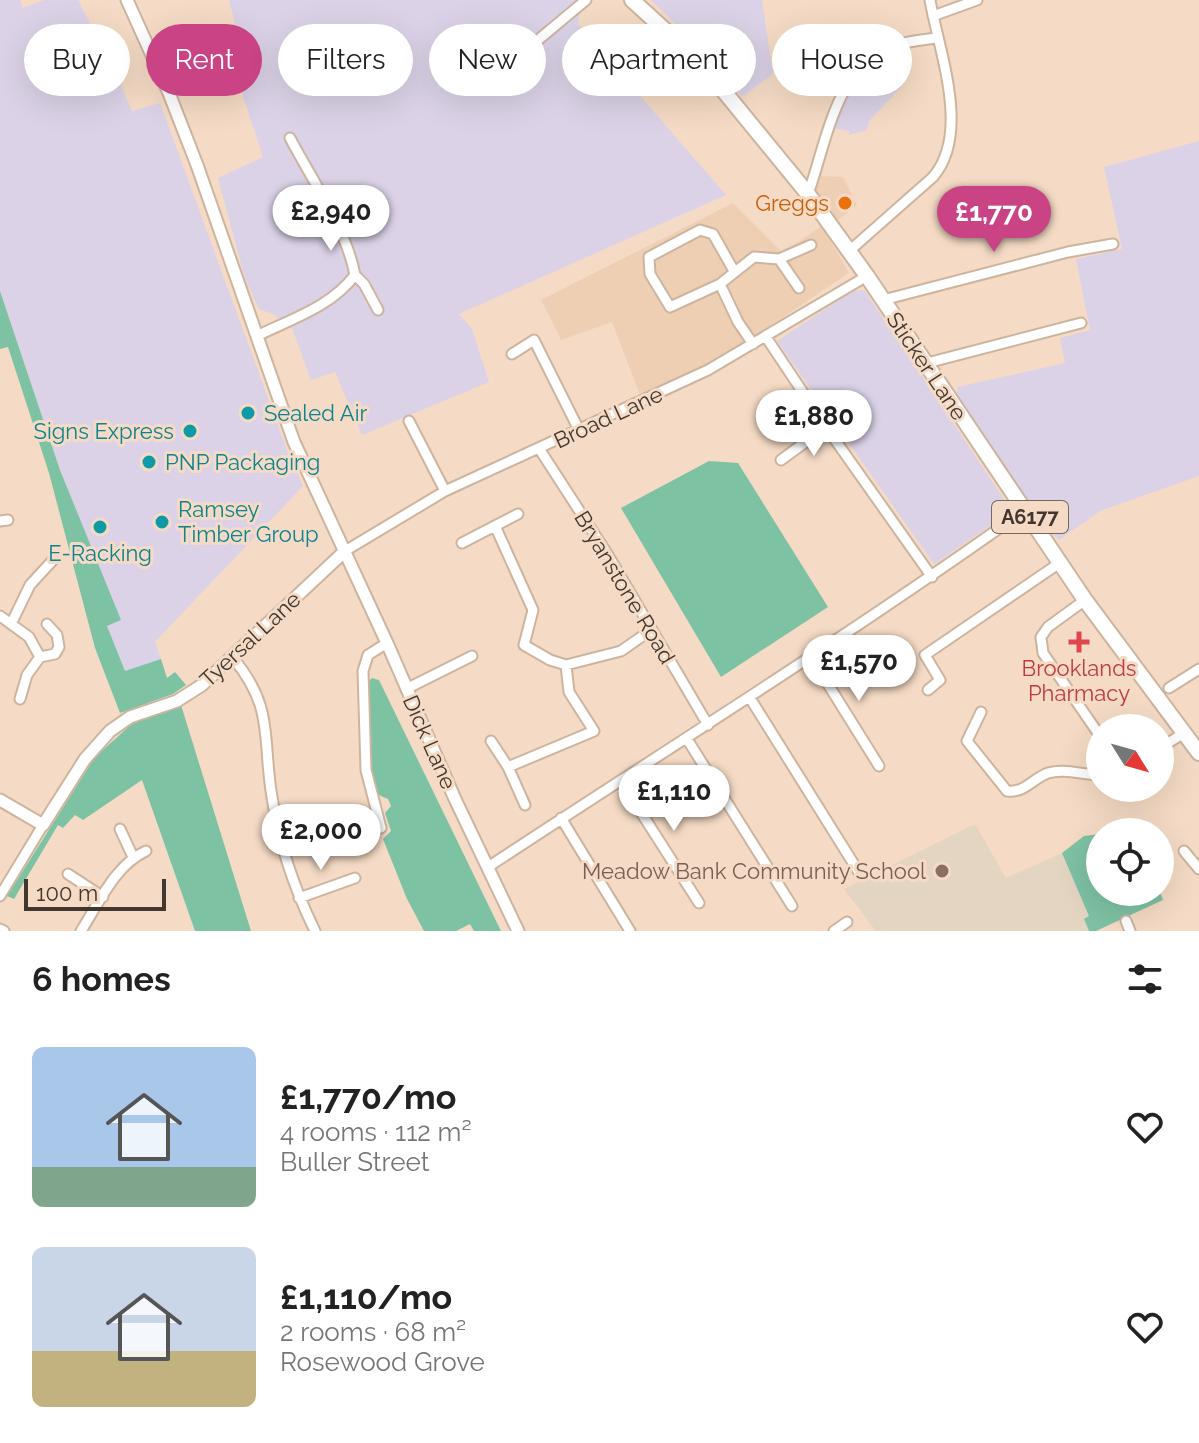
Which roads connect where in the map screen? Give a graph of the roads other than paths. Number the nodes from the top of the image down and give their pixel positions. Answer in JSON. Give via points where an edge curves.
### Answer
{"nodes":[{"id":1,"x":127,"y":0,"type":"edge"},
{"id":2,"x":586,"y":0,"type":"edge"},
{"id":3,"x":632,"y":0,"type":"edge"},
{"id":4,"x":930,"y":0,"type":"edge"},
{"id":5,"x":977,"y":0,"type":"edge"},
{"id":6,"x":933,"y":16,"type":"junction"},
{"id":7,"x":546,"y":33,"type":"edge"},
{"id":8,"x":936,"y":38,"type":"junction"},
{"id":9,"x":290,"y":138,"type":"dead end"},
{"id":10,"x":808,"y":194,"type":"junction"},
{"id":11,"x":1113,"y":244,"type":"dead end"},
{"id":12,"x":811,"y":245,"type":"dead end"},
{"id":13,"x":848,"y":252,"type":"junction"},
{"id":14,"x":779,"y":259,"type":"junction"},
{"id":15,"x":734,"y":271,"type":"junction"},
{"id":16,"x":355,"y":275,"type":"junction"},
{"id":17,"x":867,"y":276,"type":"junction"},
{"id":18,"x":720,"y":284,"type":"junction"},
{"id":19,"x":799,"y":288,"type":"dead end"},
{"id":20,"x":883,"y":300,"type":"junction"},
{"id":21,"x":378,"y":310,"type":"dead end"},
{"id":22,"x":1081,"y":323,"type":"dead end"},
{"id":23,"x":257,"y":336,"type":"junction"},
{"id":24,"x":766,"y":337,"type":"junction"},
{"id":25,"x":753,"y":344,"type":"junction"},
{"id":26,"x":512,"y":354,"type":"dead end"},
{"id":27,"x":927,"y":363,"type":"junction"},
{"id":28,"x":409,"y":421,"type":"dead end"},
{"id":29,"x":826,"y":427,"type":"junction"},
{"id":30,"x":579,"y":430,"type":"junction"},
{"id":31,"x":540,"y":450,"type":"junction"},
{"id":32,"x":781,"y":460,"type":"dead end"},
{"id":33,"x":445,"y":491,"type":"junction"},
{"id":34,"x":1025,"y":510,"type":"junction"},
{"id":35,"x":518,"y":514,"type":"dead end"},
{"id":36,"x":496,"y":528,"type":"junction"},
{"id":37,"x":462,"y":543,"type":"dead end"},
{"id":38,"x":345,"y":551,"type":"junction"},
{"id":39,"x":53,"y":560,"type":"dead end"},
{"id":40,"x":1061,"y":562,"type":"junction"},
{"id":41,"x":932,"y":577,"type":"junction"},
{"id":42,"x":1085,"y":600,"type":"junction"},
{"id":43,"x":0,"y":616,"type":"edge"},
{"id":44,"x":12,"y":622,"type":"junction"},
{"id":45,"x":47,"y":624,"type":"dead end"},
{"id":46,"x":651,"y":630,"type":"junction"},
{"id":47,"x":387,"y":643,"type":"junction"},
{"id":48,"x":472,"y":656,"type":"dead end"},
{"id":49,"x":40,"y":657,"type":"junction"},
{"id":50,"x":811,"y":657,"type":"junction"},
{"id":51,"x":233,"y":658,"type":"junction"},
{"id":52,"x":566,"y":665,"type":"junction"},
{"id":53,"x":1199,"y":669,"type":"edge"},
{"id":54,"x":1169,"y":688,"type":"dead end"},
{"id":55,"x":406,"y":689,"type":"junction"},
{"id":56,"x":928,"y":690,"type":"dead end"},
{"id":57,"x":750,"y":698,"type":"junction"},
{"id":58,"x":20,"y":699,"type":"dead end"},
{"id":59,"x":981,"y":712,"type":"dead end"},
{"id":60,"x":1086,"y":716,"type":"edge"},
{"id":61,"x":708,"y":725,"type":"junction"},
{"id":62,"x":1184,"y":733,"type":"junction"},
{"id":63,"x":687,"y":739,"type":"junction"},
{"id":64,"x":1174,"y":739,"type":"edge"},
{"id":65,"x":491,"y":741,"type":"dead end"},
{"id":66,"x":1199,"y":753,"type":"edge"},
{"id":67,"x":879,"y":766,"type":"dead end"},
{"id":68,"x":508,"y":767,"type":"junction"},
{"id":69,"x":1086,"y":775,"type":"edge"},
{"id":70,"x":621,"y":781,"type":"junction"},
{"id":71,"x":0,"y":800,"type":"edge"},
{"id":72,"x":525,"y":805,"type":"dead end"},
{"id":73,"x":561,"y":818,"type":"junction"},
{"id":74,"x":43,"y":825,"type":"junction"},
{"id":75,"x":381,"y":828,"type":"dead end"},
{"id":76,"x":120,"y":829,"type":"dead end"},
{"id":77,"x":146,"y":851,"type":"dead end"},
{"id":78,"x":1184,"y":851,"type":"dead end"},
{"id":79,"x":133,"y":857,"type":"junction"},
{"id":80,"x":488,"y":867,"type":"junction"},
{"id":81,"x":1199,"y":869,"type":"edge"},
{"id":82,"x":68,"y":874,"type":"dead end"},
{"id":83,"x":860,"y":874,"type":"dead end"},
{"id":84,"x":355,"y":878,"type":"dead end"},
{"id":85,"x":0,"y":896,"type":"edge"},
{"id":86,"x":103,"y":897,"type":"junction"},
{"id":87,"x":299,"y":898,"type":"junction"},
{"id":88,"x":699,"y":903,"type":"dead end"},
{"id":89,"x":792,"y":906,"type":"dead end"},
{"id":90,"x":847,"y":922,"type":"dead end"},
{"id":91,"x":81,"y":931,"type":"edge"},
{"id":92,"x":315,"y":931,"type":"edge"},
{"id":93,"x":518,"y":931,"type":"edge"},
{"id":94,"x":630,"y":931,"type":"edge"},
{"id":95,"x":834,"y":931,"type":"edge"}],
"edges":[{"from":1,"to":23,"type":"street","name":"Dick Lane","via":[[197,165]]},
{"from":2,"to":7,"type":"street"},
{"from":3,"to":10,"type":"highway","name":"Sticker Lane","number":"A6177","via":[[700,62]]},
{"from":4,"to":6,"type":"street"},
{"from":5,"to":6,"type":"street"},
{"from":6,"to":8,"type":"street"},
{"from":8,"to":10,"type":"street","via":[[882,50],[845,86]]},
{"from":8,"to":13,"type":"street","via":[[950,102],[944,161]]},
{"from":9,"to":16,"type":"street","via":[[338,228]]},
{"from":10,"to":13,"type":"highway","name":"Sticker Lane","number":"A6177"},
{"from":11,"to":20,"type":"street"},
{"from":12,"to":14,"type":"street"},
{"from":13,"to":17,"type":"highway","name":"Sticker Lane","number":"A6177"},
{"from":14,"to":15,"type":"street","via":[[754,257]]},
{"from":14,"to":19,"type":"street"},
{"from":15,"to":18,"type":"street"},
{"from":15,"to":18,"type":"street","via":[[713,234],[700,230],[649,257],[650,274],[670,307]]},
{"from":16,"to":21,"type":"street"},
{"from":16,"to":23,"type":"street","via":[[346,287],[297,319]]},
{"from":17,"to":20,"type":"highway","name":"Sticker Lane","number":"A6177"},
{"from":17,"to":24,"type":"street","name":"Broad Lane"},
{"from":18,"to":25,"type":"street"},
{"from":20,"to":27,"type":"highway","name":"Sticker Lane","number":"A6177"},
{"from":22,"to":27,"type":"street"},
{"from":23,"to":38,"type":"street","name":"Dick Lane","via":[[294,442]]},
{"from":24,"to":25,"type":"street","name":"Broad Lane"},
{"from":24,"to":29,"type":"street"},
{"from":25,"to":30,"type":"street","name":"Broad Lane"},
{"from":26,"to":30,"type":"street","via":[[534,340]]},
{"from":27,"to":34,"type":"highway","name":"Sticker Lane","number":"A6177"},
{"from":28,"to":33,"type":"street"},
{"from":29,"to":32,"type":"street"},
{"from":29,"to":41,"type":"street"},
{"from":30,"to":31,"type":"street","name":"Broad Lane"},
{"from":31,"to":33,"type":"street","name":"Broad Lane"},
{"from":31,"to":46,"type":"street","name":"Bryanstone Road"},
{"from":33,"to":38,"type":"street","name":"Broad Lane"},
{"from":34,"to":40,"type":"highway","name":"Sticker Lane","number":"A6177"},
{"from":34,"to":41,"type":"street"},
{"from":35,"to":36,"type":"street"},
{"from":36,"to":37,"type":"street"},
{"from":36,"to":52,"type":"street","via":[[533,610],[524,645]]},
{"from":38,"to":47,"type":"street","name":"Dick Lane"},
{"from":38,"to":51,"type":"street","name":"Tyersal Lane"},
{"from":39,"to":44,"type":"street","via":[[30,585]]},
{"from":40,"to":42,"type":"highway","name":"Sticker Lane","number":"A6177"},
{"from":40,"to":56,"type":"street","via":[[925,655],[940,680]]},
{"from":41,"to":50,"type":"street"},
{"from":42,"to":60,"type":"street","via":[[1041,637],[1043,653]]},
{"from":42,"to":62,"type":"highway","name":"Sticker Lane","number":"A6177"},
{"from":43,"to":44,"type":"street"},
{"from":44,"to":49,"type":"street"},
{"from":45,"to":49,"type":"street","via":[[59,647],[55,654]]},
{"from":46,"to":52,"type":"street","via":[[621,651]]},
{"from":46,"to":61,"type":"street","name":"Bryanstone Road"},
{"from":47,"to":55,"type":"street","name":"Dick Lane"},
{"from":47,"to":75,"type":"street","via":[[368,655],[363,671],[366,770]]},
{"from":48,"to":55,"type":"street"},
{"from":49,"to":58,"type":"street"},
{"from":50,"to":57,"type":"street"},
{"from":50,"to":67,"type":"street"},
{"from":51,"to":74,"type":"street","name":"Tyersal Lane","via":[[189,694],[130,717],[95,745]]},
{"from":51,"to":87,"type":"street","via":[[261,703],[280,839]]},
{"from":52,"to":68,"type":"street","via":[[569,692],[594,731]]},
{"from":53,"to":54,"type":"street"},
{"from":55,"to":80,"type":"street","name":"Dick Lane"},
{"from":57,"to":61,"type":"street"},
{"from":57,"to":83,"type":"street"},
{"from":59,"to":69,"type":"street","via":[[967,741],[1007,791],[1019,792],[1047,773]]},
{"from":61,"to":63,"type":"street"},
{"from":62,"to":64,"type":"street"},
{"from":62,"to":66,"type":"highway","name":"Sticker Lane","number":"A6177"},
{"from":63,"to":70,"type":"street"},
{"from":63,"to":89,"type":"street"},
{"from":65,"to":68,"type":"street"},
{"from":68,"to":72,"type":"street"},
{"from":70,"to":73,"type":"street"},
{"from":70,"to":88,"type":"street"},
{"from":71,"to":74,"type":"street"},
{"from":73,"to":80,"type":"street"},
{"from":73,"to":94,"type":"street"},
{"from":74,"to":85,"type":"street","name":"Tyersal Lane"},
{"from":76,"to":79,"type":"street"},
{"from":77,"to":79,"type":"street"},
{"from":78,"to":81,"type":"street"},
{"from":79,"to":86,"type":"street"},
{"from":80,"to":93,"type":"street","name":"Dick Lane"},
{"from":82,"to":86,"type":"street"},
{"from":84,"to":87,"type":"street"},
{"from":86,"to":91,"type":"street"},
{"from":87,"to":92,"type":"street"},
{"from":90,"to":95,"type":"street"}]}
